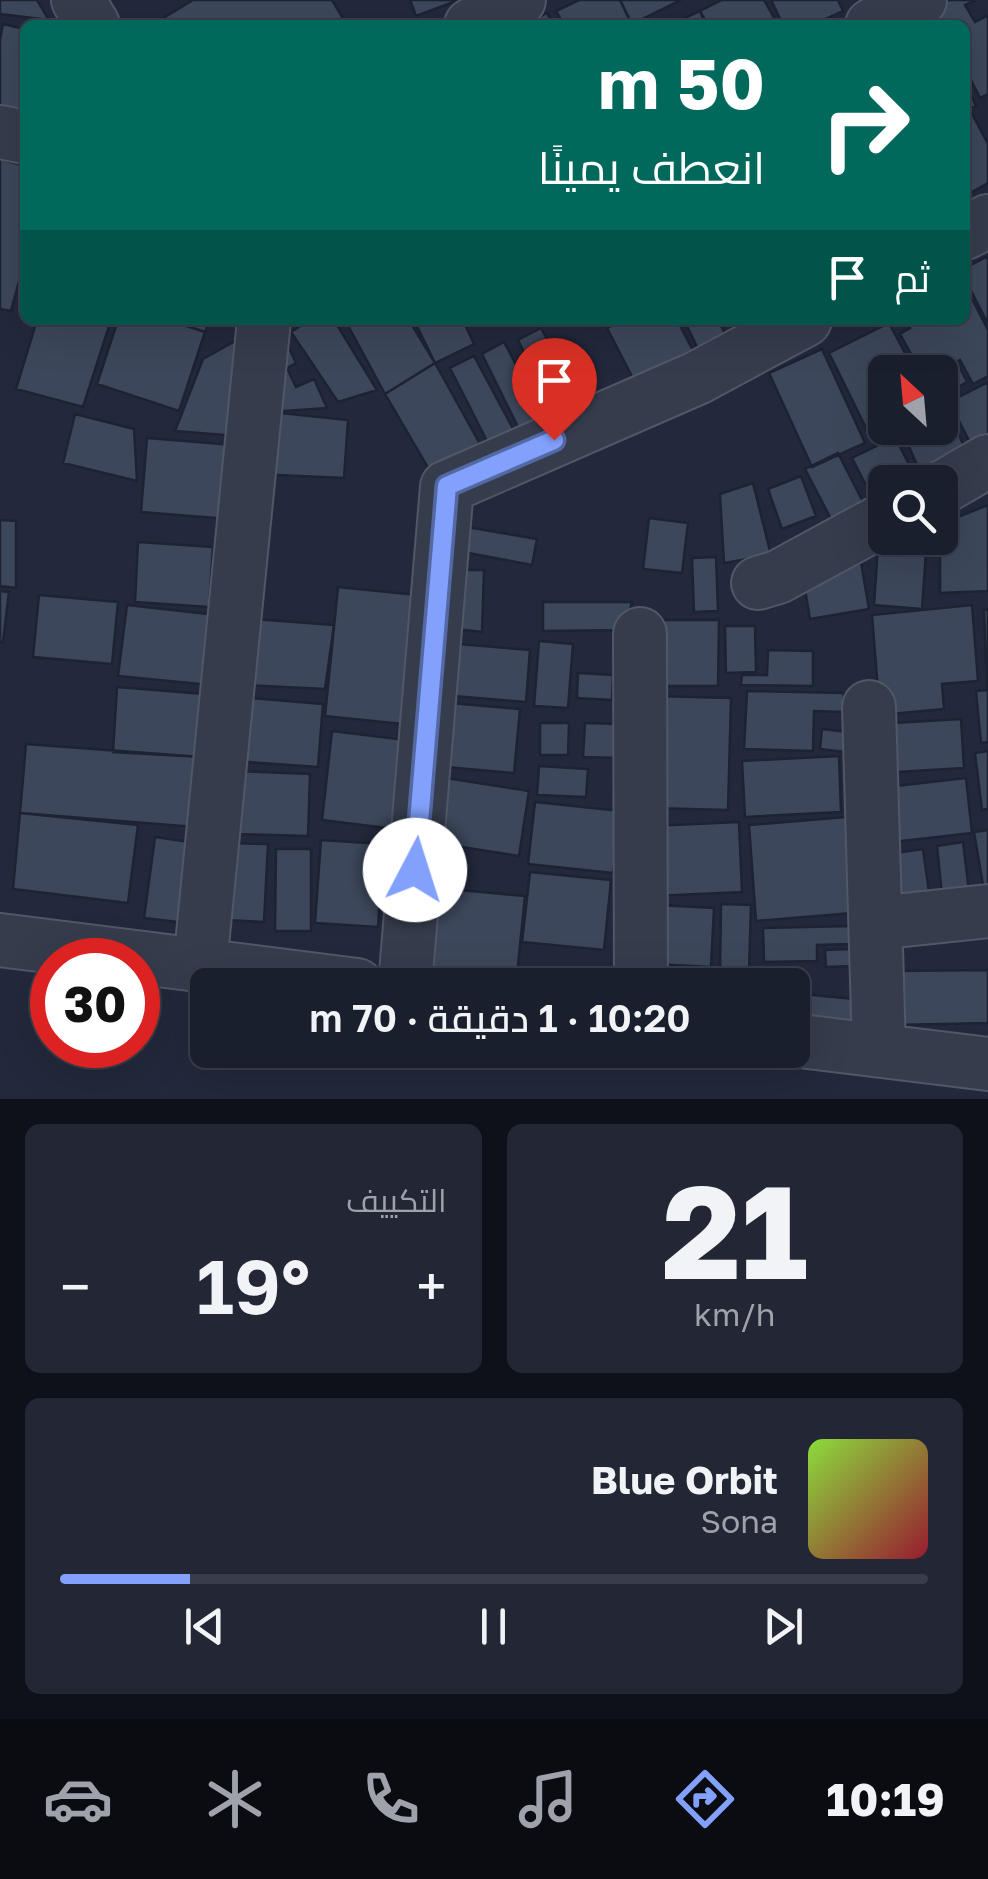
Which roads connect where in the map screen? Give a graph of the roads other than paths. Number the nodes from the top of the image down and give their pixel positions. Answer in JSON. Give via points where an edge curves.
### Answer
{"nodes":[{"id":1,"x":520,"y":0,"type":"edge"},
{"id":2,"x":920,"y":0,"type":"edge"},
{"id":3,"x":482,"y":20,"type":"edge"},
{"id":4,"x":882,"y":20,"type":"edge"},
{"id":5,"x":264,"y":325,"type":"edge"},
{"id":6,"x":796,"y":325,"type":"edge"},
{"id":7,"x":988,"y":460,"type":"edge"},
{"id":8,"x":958,"y":478,"type":"edge"},
{"id":9,"x":868,"y":528,"type":"edge"},
{"id":10,"x":758,"y":583,"type":"dead end"},
{"id":11,"x":640,"y":634,"type":"dead end"},
{"id":12,"x":869,"y":707,"type":"dead end"},
{"id":13,"x":988,"y":910,"type":"edge"},
{"id":14,"x":876,"y":923,"type":"junction"},
{"id":15,"x":0,"y":940,"type":"edge"},
{"id":16,"x":200,"y":965,"type":"junction"},
{"id":17,"x":224,"y":968,"type":"edge"},
{"id":18,"x":406,"y":968,"type":"edge"},
{"id":19,"x":641,"y":968,"type":"edge"},
{"id":20,"x":810,"y":1042,"type":"edge"},
{"id":21,"x":879,"y":1050,"type":"junction"},
{"id":22,"x":988,"y":1064,"type":"edge"}],
"edges":[{"from":1,"to":3,"type":"street"},
{"from":2,"to":4,"type":"street"},
{"from":5,"to":16,"type":"street"},
{"from":6,"to":18,"type":"street","via":[[698,378],[447,486]]},
{"from":7,"to":8,"type":"street"},
{"from":9,"to":10,"type":"street"},
{"from":11,"to":19,"type":"street"},
{"from":12,"to":14,"type":"street"},
{"from":13,"to":14,"type":"street"},
{"from":14,"to":21,"type":"street"},
{"from":15,"to":16,"type":"street"},
{"from":16,"to":17,"type":"street"},
{"from":20,"to":21,"type":"street"},
{"from":21,"to":22,"type":"street"}]}
